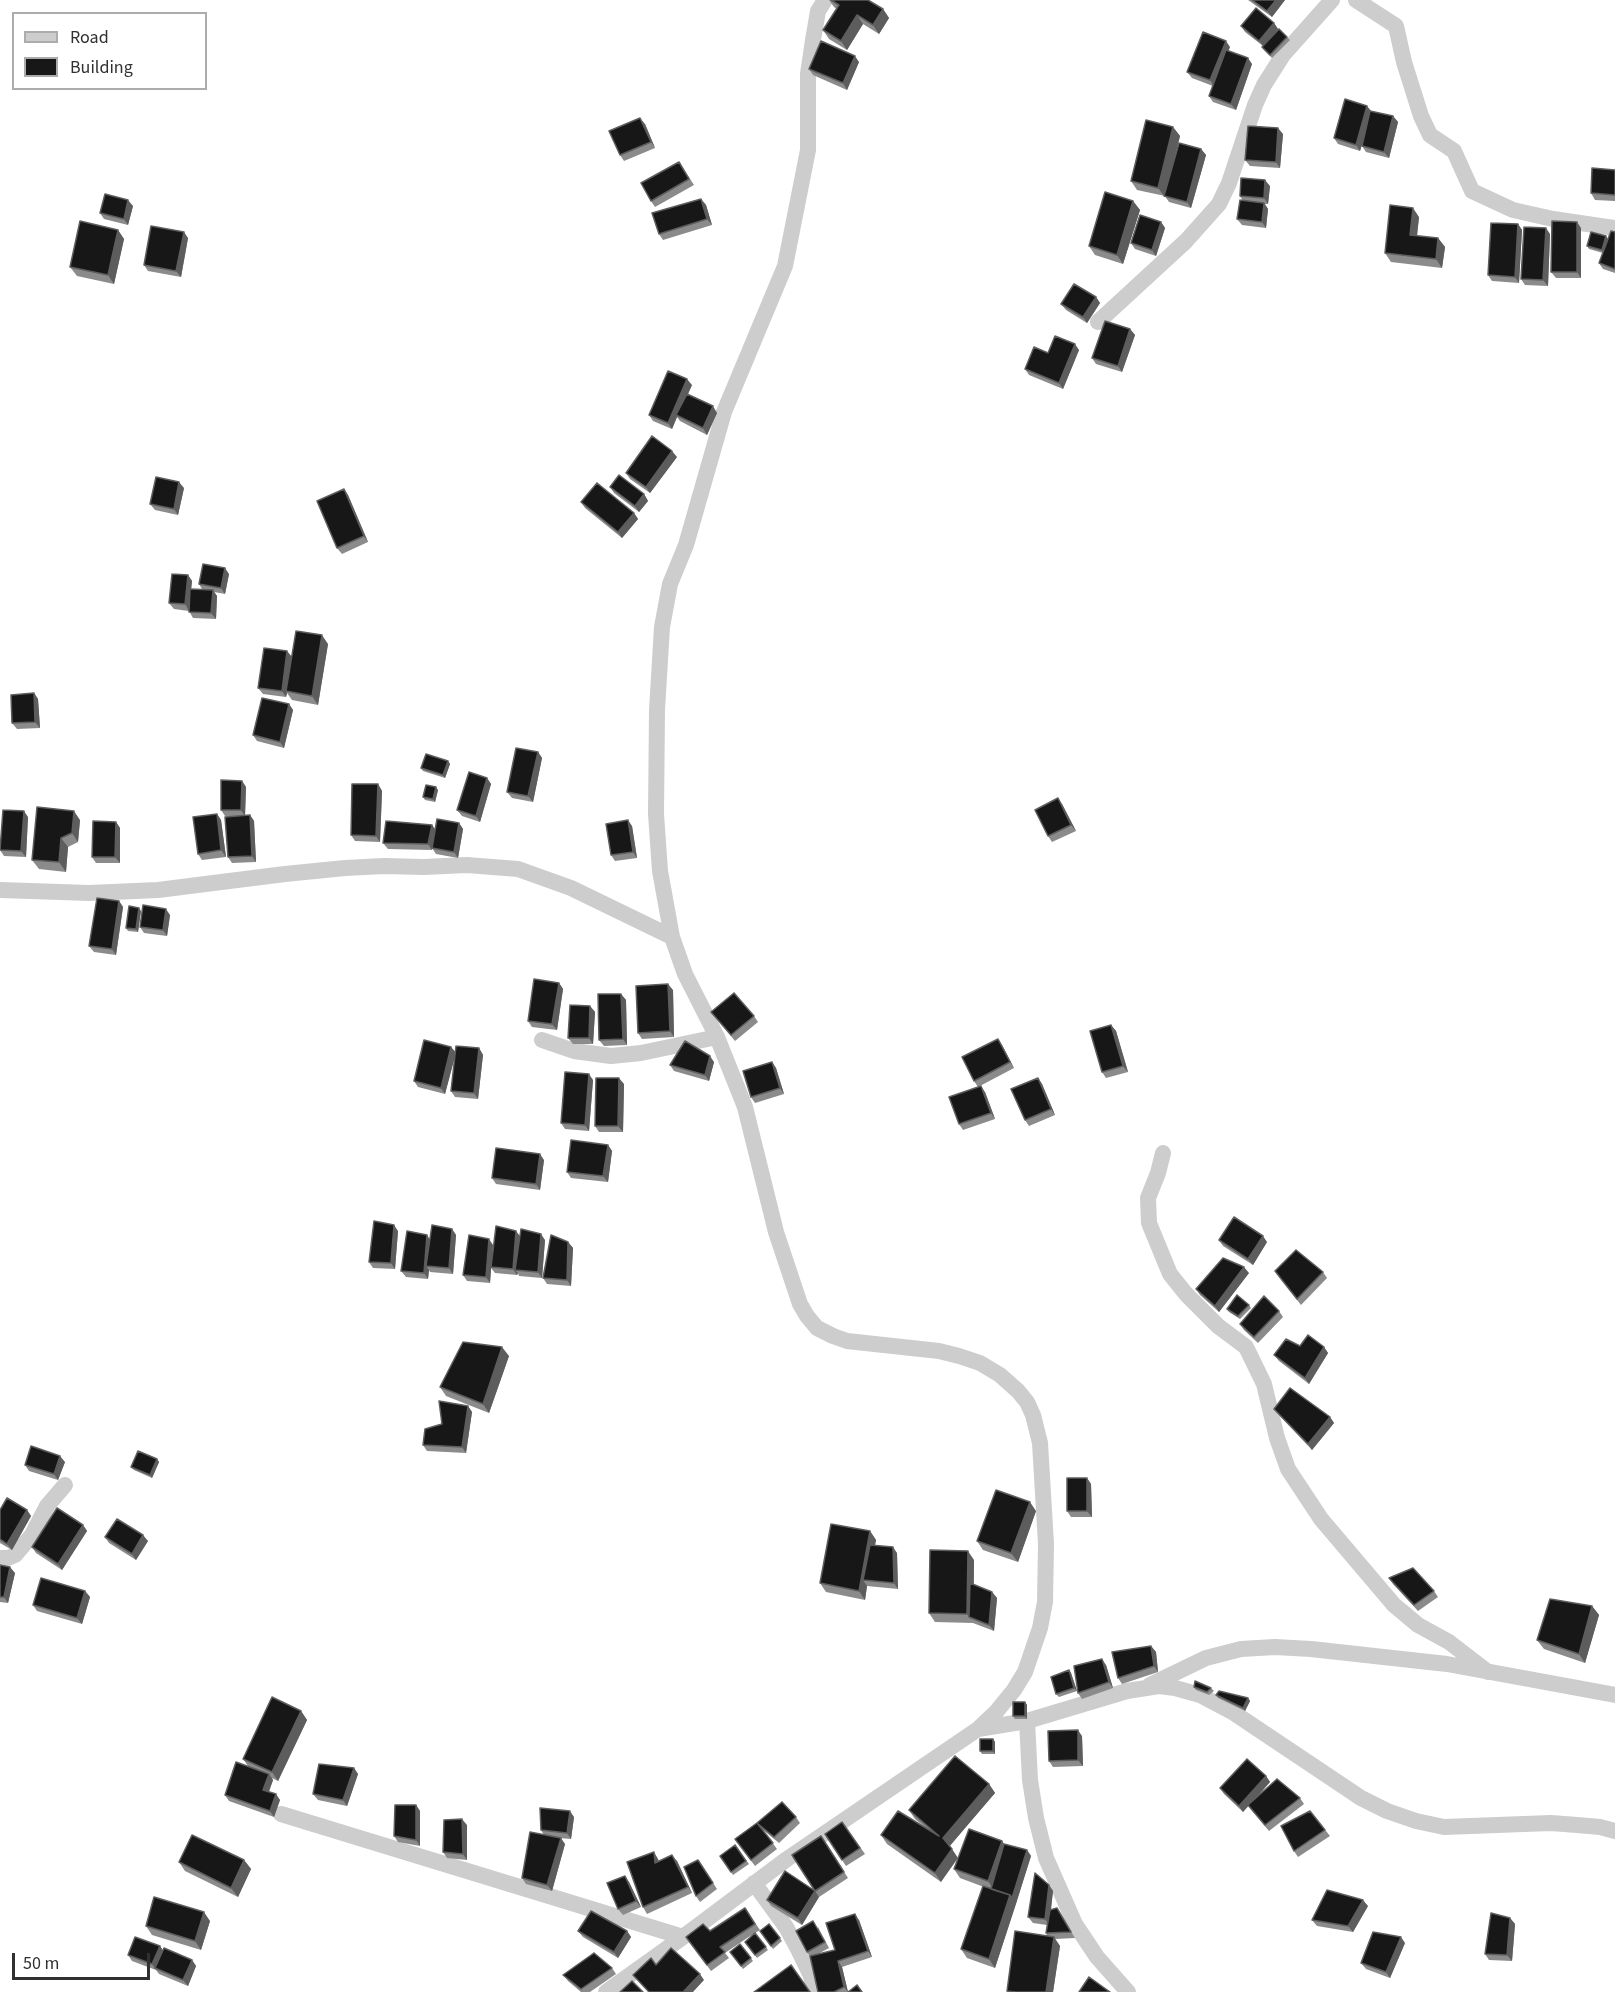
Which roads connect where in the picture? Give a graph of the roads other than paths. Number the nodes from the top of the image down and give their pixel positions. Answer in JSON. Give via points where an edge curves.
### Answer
{"nodes":[{"id":1,"x":825,"y":0,"type":"edge"},
{"id":2,"x":1332,"y":0,"type":"edge"},
{"id":3,"x":1356,"y":0,"type":"edge"},
{"id":4,"x":1615,"y":228,"type":"edge"},
{"id":5,"x":1098,"y":322,"type":"dead end"},
{"id":6,"x":0,"y":890,"type":"edge"},
{"id":7,"x":672,"y":938,"type":"junction"},
{"id":8,"x":717,"y":1037,"type":"junction"},
{"id":9,"x":542,"y":1040,"type":"dead end"},
{"id":10,"x":1163,"y":1153,"type":"dead end"},
{"id":11,"x":65,"y":1485,"type":"dead end"},
{"id":12,"x":0,"y":1558,"type":"edge"},
{"id":13,"x":1488,"y":1671,"type":"junction"},
{"id":14,"x":1146,"y":1687,"type":"junction"},
{"id":15,"x":1615,"y":1695,"type":"edge"},
{"id":16,"x":1027,"y":1721,"type":"junction"},
{"id":17,"x":978,"y":1729,"type":"junction"},
{"id":18,"x":281,"y":1814,"type":"dead end"},
{"id":19,"x":1615,"y":1831,"type":"edge"},
{"id":20,"x":754,"y":1883,"type":"junction"},
{"id":21,"x":683,"y":1937,"type":"junction"},
{"id":22,"x":606,"y":1992,"type":"edge"},
{"id":23,"x":814,"y":1992,"type":"edge"},
{"id":24,"x":1128,"y":1992,"type":"edge"}],
"edges":[{"from":1,"to":7,"type":"street","via":[[818,11],[813,40],[808,74],[808,150],[785,266],[724,412],[686,545],[670,584],[662,627],[656,814],[660,871]]},
{"from":2,"to":5,"type":"street","via":[[1283,55],[1264,85],[1219,204],[1186,241]]},
{"from":3,"to":4,"type":"street","via":[[1396,26],[1421,116],[1430,135],[1454,151],[1472,191],[1514,210]]},
{"from":6,"to":7,"type":"street","via":[[158,890],[355,867],[467,865],[518,869],[571,888]]},
{"from":7,"to":8,"type":"street","via":[[685,974]]},
{"from":8,"to":9,"type":"street","via":[[611,1056],[574,1051]]},
{"from":8,"to":17,"type":"street","via":[[745,1107],[776,1232],[807,1316],[823,1331],[848,1341],[939,1351],[981,1363],[1018,1391],[1033,1415],[1042,1473],[1045,1602],[1025,1672],[996,1712]]},
{"from":10,"to":13,"type":"street","via":[[1148,1198],[1149,1223],[1170,1274],[1218,1326],[1246,1347],[1264,1384],[1288,1469],[1321,1519],[1394,1605]]},
{"from":11,"to":12,"type":"street","via":[[15,1555]]},
{"from":13,"to":14,"type":"street","via":[[1275,1647],[1241,1649],[1206,1658]]},
{"from":13,"to":15,"type":"street"},
{"from":14,"to":16,"type":"street"},
{"from":14,"to":19,"type":"street","via":[[1174,1688],[1200,1695],[1266,1733],[1361,1798],[1416,1821],[1444,1827],[1568,1824]]},
{"from":16,"to":17,"type":"street"},
{"from":16,"to":24,"type":"street","via":[[1030,1780],[1046,1858],[1075,1924]]},
{"from":17,"to":20,"type":"street"},
{"from":18,"to":21,"type":"street"},
{"from":20,"to":21,"type":"street"},
{"from":20,"to":23,"type":"street","via":[[786,1927],[811,1976]]},
{"from":21,"to":22,"type":"street"}]}
